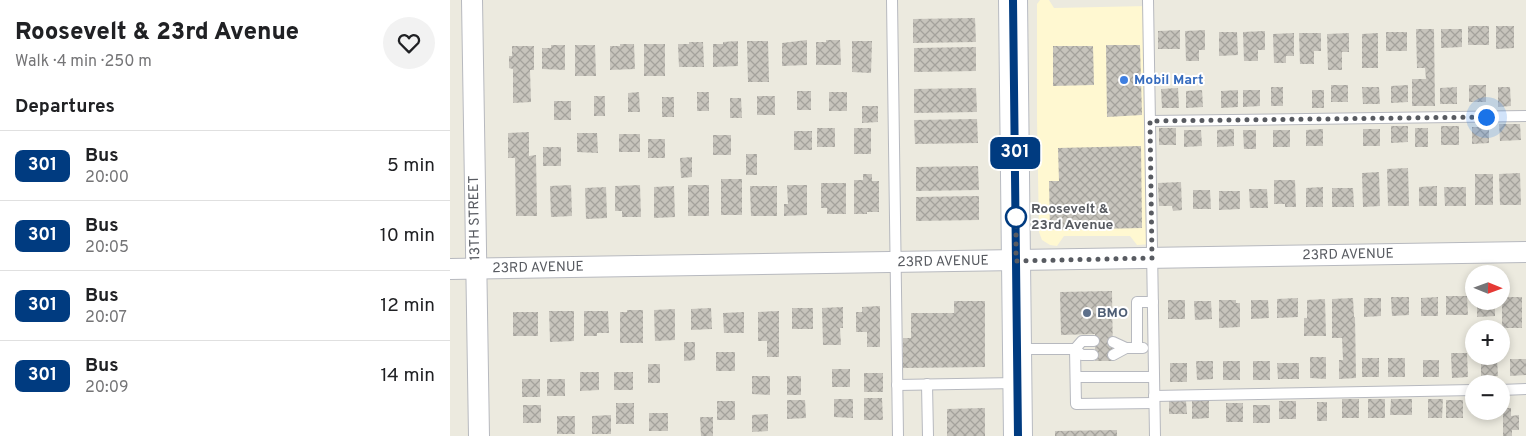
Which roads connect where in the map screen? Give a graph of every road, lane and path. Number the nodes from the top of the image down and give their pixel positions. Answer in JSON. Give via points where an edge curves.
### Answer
{"nodes":[{"id":1,"x":472,"y":0,"type":"edge"},
{"id":2,"x":892,"y":0,"type":"edge"},
{"id":3,"x":1013,"y":0,"type":"edge"},
{"id":4,"x":1148,"y":0,"type":"edge"},
{"id":5,"x":1526,"y":116,"type":"edge"},
{"id":6,"x":1150,"y":121,"type":"junction"},
{"id":7,"x":1526,"y":252,"type":"edge"},
{"id":8,"x":1152,"y":258,"type":"junction"},
{"id":9,"x":1016,"y":261,"type":"junction"},
{"id":10,"x":896,"y":262,"type":"junction"},
{"id":11,"x":450,"y":269,"type":"edge"},
{"id":12,"x":476,"y":269,"type":"junction"},
{"id":13,"x":1153,"y":302,"type":"junction"},
{"id":14,"x":1094,"y":348,"type":"dead end"},
{"id":15,"x":1113,"y":348,"type":"dead end"},
{"id":16,"x":1132,"y":348,"type":"junction"},
{"id":17,"x":1153,"y":348,"type":"junction"},
{"id":18,"x":1017,"y":349,"type":"junction"},
{"id":19,"x":1075,"y":349,"type":"junction"},
{"id":20,"x":1154,"y":376,"type":"junction"},
{"id":21,"x":1076,"y":377,"type":"junction"},
{"id":22,"x":1018,"y":383,"type":"junction"},
{"id":23,"x":927,"y":384,"type":"junction"},
{"id":24,"x":897,"y":385,"type":"junction"},
{"id":25,"x":1526,"y":389,"type":"edge"},
{"id":26,"x":1465,"y":390,"type":"edge"},
{"id":27,"x":1510,"y":390,"type":"edge"},
{"id":28,"x":1154,"y":400,"type":"junction"},
{"id":29,"x":479,"y":436,"type":"edge"},
{"id":30,"x":898,"y":436,"type":"edge"},
{"id":31,"x":928,"y":436,"type":"edge"},
{"id":32,"x":1018,"y":436,"type":"edge"},
{"id":33,"x":1154,"y":436,"type":"edge"}],
"edges":[{"from":1,"to":12,"type":"street","name":"13TH STREET"},
{"from":2,"to":10,"type":"lane"},
{"from":3,"to":9,"type":"main road"},
{"from":4,"to":6,"type":"lane"},
{"from":5,"to":6,"type":"lane"},
{"from":6,"to":8,"type":"lane"},
{"from":7,"to":8,"type":"street","name":"23RD AVENUE"},
{"from":8,"to":9,"type":"street","name":"23RD AVENUE"},
{"from":8,"to":13,"type":"lane"},
{"from":9,"to":10,"type":"street","name":"23RD AVENUE"},
{"from":9,"to":18,"type":"main road"},
{"from":10,"to":12,"type":"street","name":"23RD AVENUE"},
{"from":10,"to":24,"type":"lane"},
{"from":11,"to":12,"type":"street","name":"23RD AVENUE"},
{"from":12,"to":29,"type":"street","name":"13TH STREET"},
{"from":13,"to":16,"type":"lane","via":[[1137,302]]},
{"from":13,"to":17,"type":"lane"},
{"from":14,"to":19,"type":"lane","via":[[1082,341]]},
{"from":15,"to":16,"type":"lane"},
{"from":16,"to":17,"type":"lane"},
{"from":17,"to":20,"type":"lane"},
{"from":18,"to":19,"type":"lane"},
{"from":18,"to":22,"type":"main road"},
{"from":19,"to":21,"type":"lane"},
{"from":20,"to":21,"type":"lane"},
{"from":20,"to":28,"type":"lane"},
{"from":21,"to":28,"type":"lane","via":[[1076,404]]},
{"from":22,"to":23,"type":"lane"},
{"from":22,"to":32,"type":"main road"},
{"from":23,"to":24,"type":"lane"},
{"from":23,"to":31,"type":"lane"},
{"from":24,"to":30,"type":"lane"},
{"from":25,"to":27,"type":"lane"},
{"from":26,"to":28,"type":"lane"},
{"from":28,"to":33,"type":"lane"}]}
